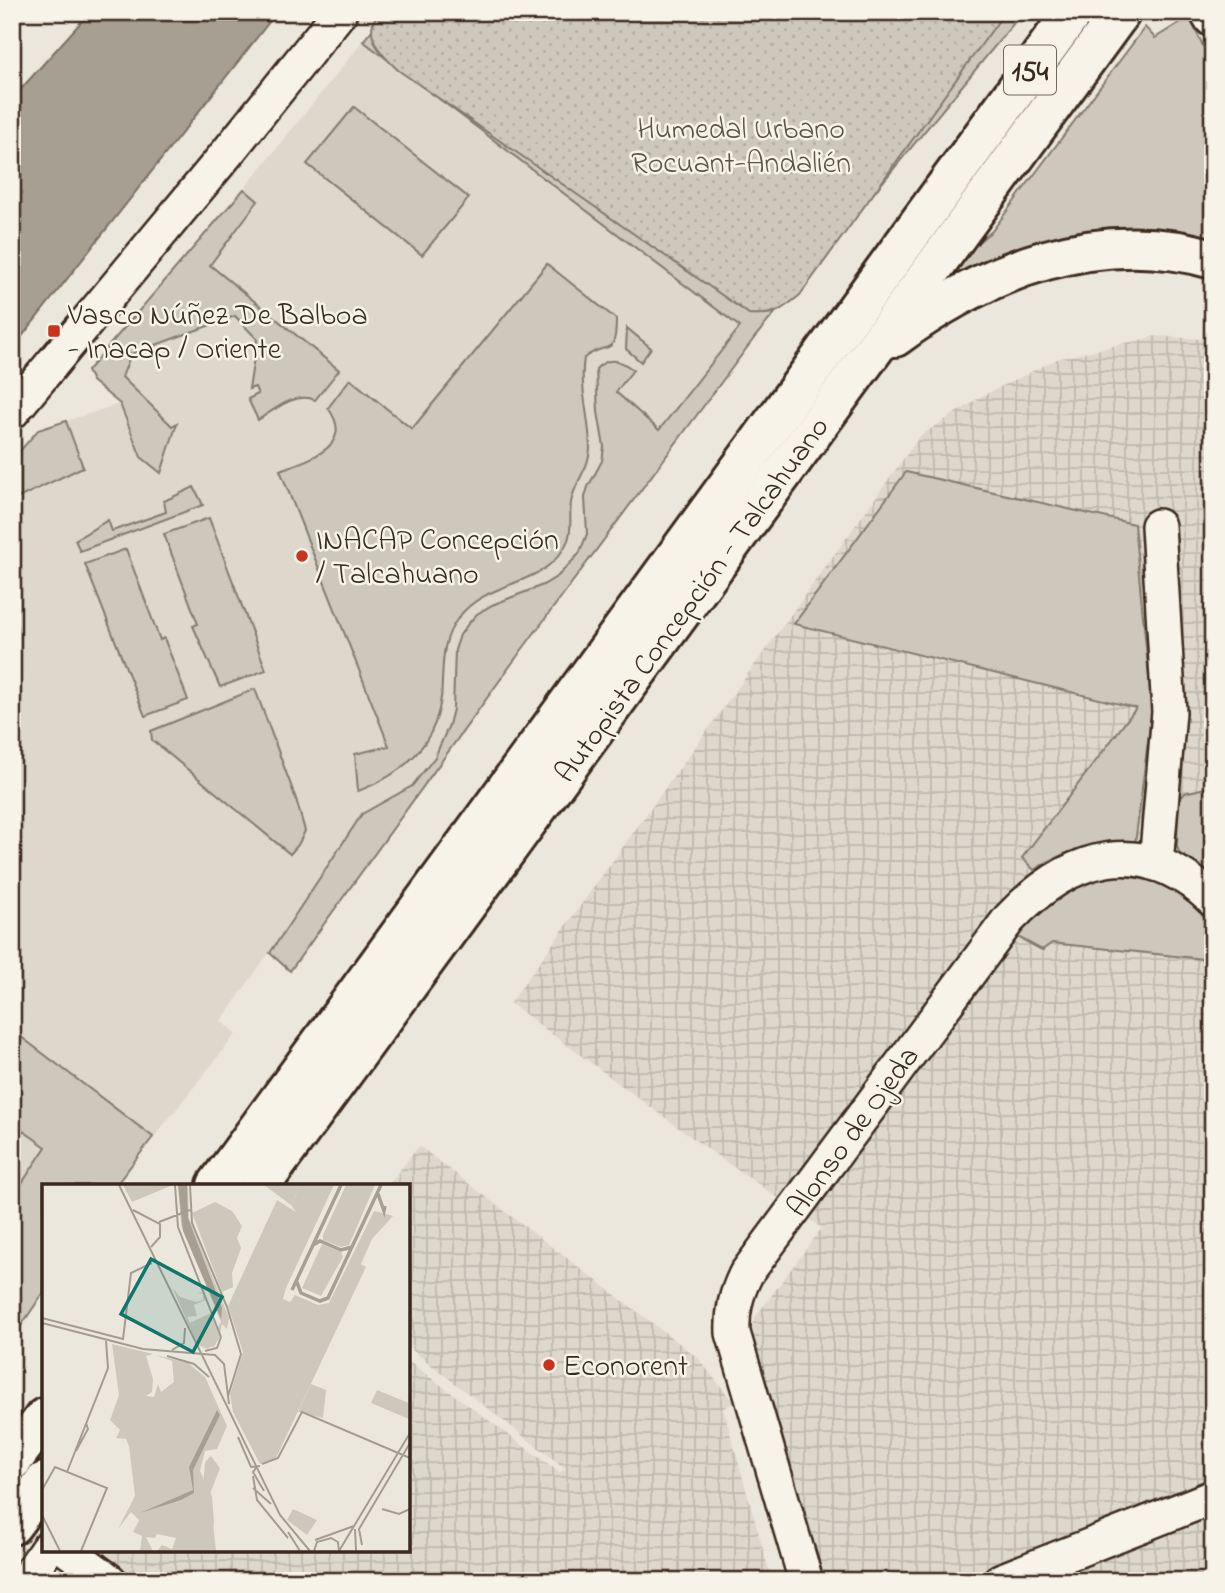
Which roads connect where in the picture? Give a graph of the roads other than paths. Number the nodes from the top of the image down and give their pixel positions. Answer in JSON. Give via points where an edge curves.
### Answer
{"nodes":[{"id":1,"x":340,"y":12,"type":"edge"},
{"id":2,"x":1073,"y":12,"type":"edge"},
{"id":3,"x":1121,"y":12,"type":"edge"},
{"id":4,"x":1210,"y":12,"type":"edge"},
{"id":5,"x":1213,"y":17,"type":"edge"},
{"id":6,"x":1213,"y":259,"type":"edge"},
{"id":7,"x":862,"y":366,"type":"junction"},
{"id":8,"x":12,"y":412,"type":"edge"},
{"id":9,"x":1158,"y":526,"type":"dead end"},
{"id":10,"x":1156,"y":864,"type":"junction"},
{"id":11,"x":1213,"y":900,"type":"edge"},
{"id":12,"x":218,"y":1184,"type":"edge"},
{"id":13,"x":262,"y":1184,"type":"edge"},
{"id":14,"x":42,"y":1421,"type":"edge"},
{"id":15,"x":12,"y":1461,"type":"edge"},
{"id":16,"x":42,"y":1485,"type":"edge"},
{"id":17,"x":1213,"y":1497,"type":"edge"},
{"id":18,"x":12,"y":1525,"type":"edge"},
{"id":19,"x":46,"y":1551,"type":"edge"},
{"id":20,"x":69,"y":1551,"type":"edge"},
{"id":21,"x":25,"y":1581,"type":"edge"},
{"id":22,"x":110,"y":1581,"type":"edge"},
{"id":23,"x":806,"y":1581,"type":"edge"},
{"id":24,"x":1000,"y":1581,"type":"edge"}],
"edges":[{"from":1,"to":8,"type":"street"},
{"from":2,"to":12,"type":"main road","name":"Autopista Concepción - Talcahuano","number":"154"},
{"from":3,"to":7,"type":"main road","name":"Autopista Concepción - Talcahuano"},
{"from":4,"to":5,"type":"main road"},
{"from":6,"to":7,"type":"main road","via":[[1145,248],[1112,248],[1045,259],[958,295],[914,323]]},
{"from":7,"to":13,"type":"main road","name":"Autopista Concepción - Talcahuano"},
{"from":9,"to":10,"type":"street","via":[[1169,712]]},
{"from":10,"to":11,"type":"street","name":"Alonso de Ojeda","via":[[1188,879]]},
{"from":10,"to":23,"type":"street","name":"Alonso de Ojeda","via":[[1119,859],[1083,865],[1026,901],[741,1285],[733,1333]]},
{"from":14,"to":15,"type":"main road"},
{"from":16,"to":18,"type":"main road"},
{"from":17,"to":24,"type":"street"},
{"from":19,"to":21,"type":"street"},
{"from":20,"to":22,"type":"street"}]}
